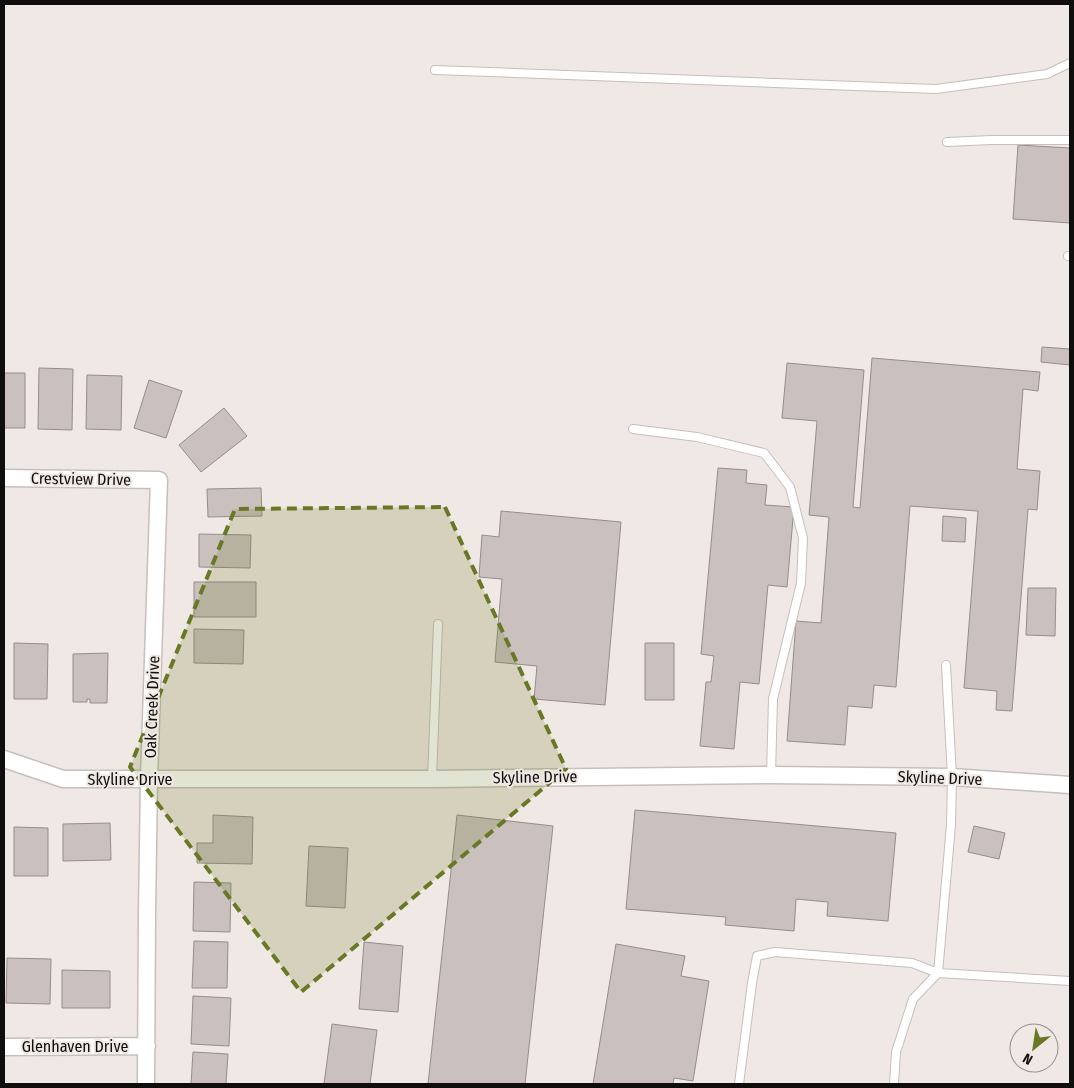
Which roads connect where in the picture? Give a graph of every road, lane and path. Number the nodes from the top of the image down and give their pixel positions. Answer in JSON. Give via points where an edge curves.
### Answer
{"nodes":[{"id":1,"x":1070,"y":63,"type":"edge"},
{"id":2,"x":435,"y":70,"type":"dead end"},
{"id":3,"x":1070,"y":140,"type":"edge"},
{"id":4,"x":946,"y":142,"type":"dead end"},
{"id":5,"x":633,"y":429,"type":"dead end"},
{"id":6,"x":4,"y":478,"type":"edge"},
{"id":7,"x":159,"y":480,"type":"joint"},
{"id":8,"x":438,"y":624,"type":"dead end"},
{"id":9,"x":946,"y":665,"type":"dead end"},
{"id":10,"x":4,"y":759,"type":"edge"},
{"id":11,"x":771,"y":775,"type":"junction"},
{"id":12,"x":432,"y":778,"type":"junction"},
{"id":13,"x":952,"y":778,"type":"junction"},
{"id":14,"x":149,"y":779,"type":"junction"},
{"id":15,"x":1070,"y":785,"type":"edge"},
{"id":16,"x":938,"y":973,"type":"junction"},
{"id":17,"x":1070,"y":981,"type":"edge"},
{"id":18,"x":147,"y":1046,"type":"junction"},
{"id":19,"x":4,"y":1047,"type":"edge"},
{"id":20,"x":146,"y":1084,"type":"edge"},
{"id":21,"x":740,"y":1084,"type":"edge"},
{"id":22,"x":894,"y":1084,"type":"edge"}],
"edges":[{"from":1,"to":2,"type":"lane","via":[[1047,74],[936,90]]},
{"from":3,"to":4,"type":"lane"},
{"from":5,"to":11,"type":"lane","via":[[697,437],[764,453],[790,486],[803,538],[801,583],[773,698]]},
{"from":6,"to":7,"type":"street","name":"Crestview Drive"},
{"from":7,"to":14,"type":"street","name":"Oak Creek Drive"},
{"from":8,"to":12,"type":"lane"},
{"from":9,"to":13,"type":"lane"},
{"from":10,"to":14,"type":"street","name":"Skyline Drive","via":[[63,779]]},
{"from":11,"to":12,"type":"street","name":"Skyline Drive"},
{"from":11,"to":13,"type":"street","name":"Skyline Drive"},
{"from":12,"to":14,"type":"street","name":"Skyline Drive"},
{"from":13,"to":15,"type":"street","name":"Skyline Drive"},
{"from":13,"to":16,"type":"lane"},
{"from":14,"to":18,"type":"street","name":"Oak Creek Drive"},
{"from":16,"to":17,"type":"lane"},
{"from":16,"to":21,"type":"lane","via":[[912,963],[775,952],[757,956]]},
{"from":16,"to":22,"type":"lane","via":[[913,1000],[896,1052]]},
{"from":18,"to":19,"type":"street","name":"Glenhaven Drive"},
{"from":18,"to":20,"type":"street","name":"Oak Creek Drive"}]}
